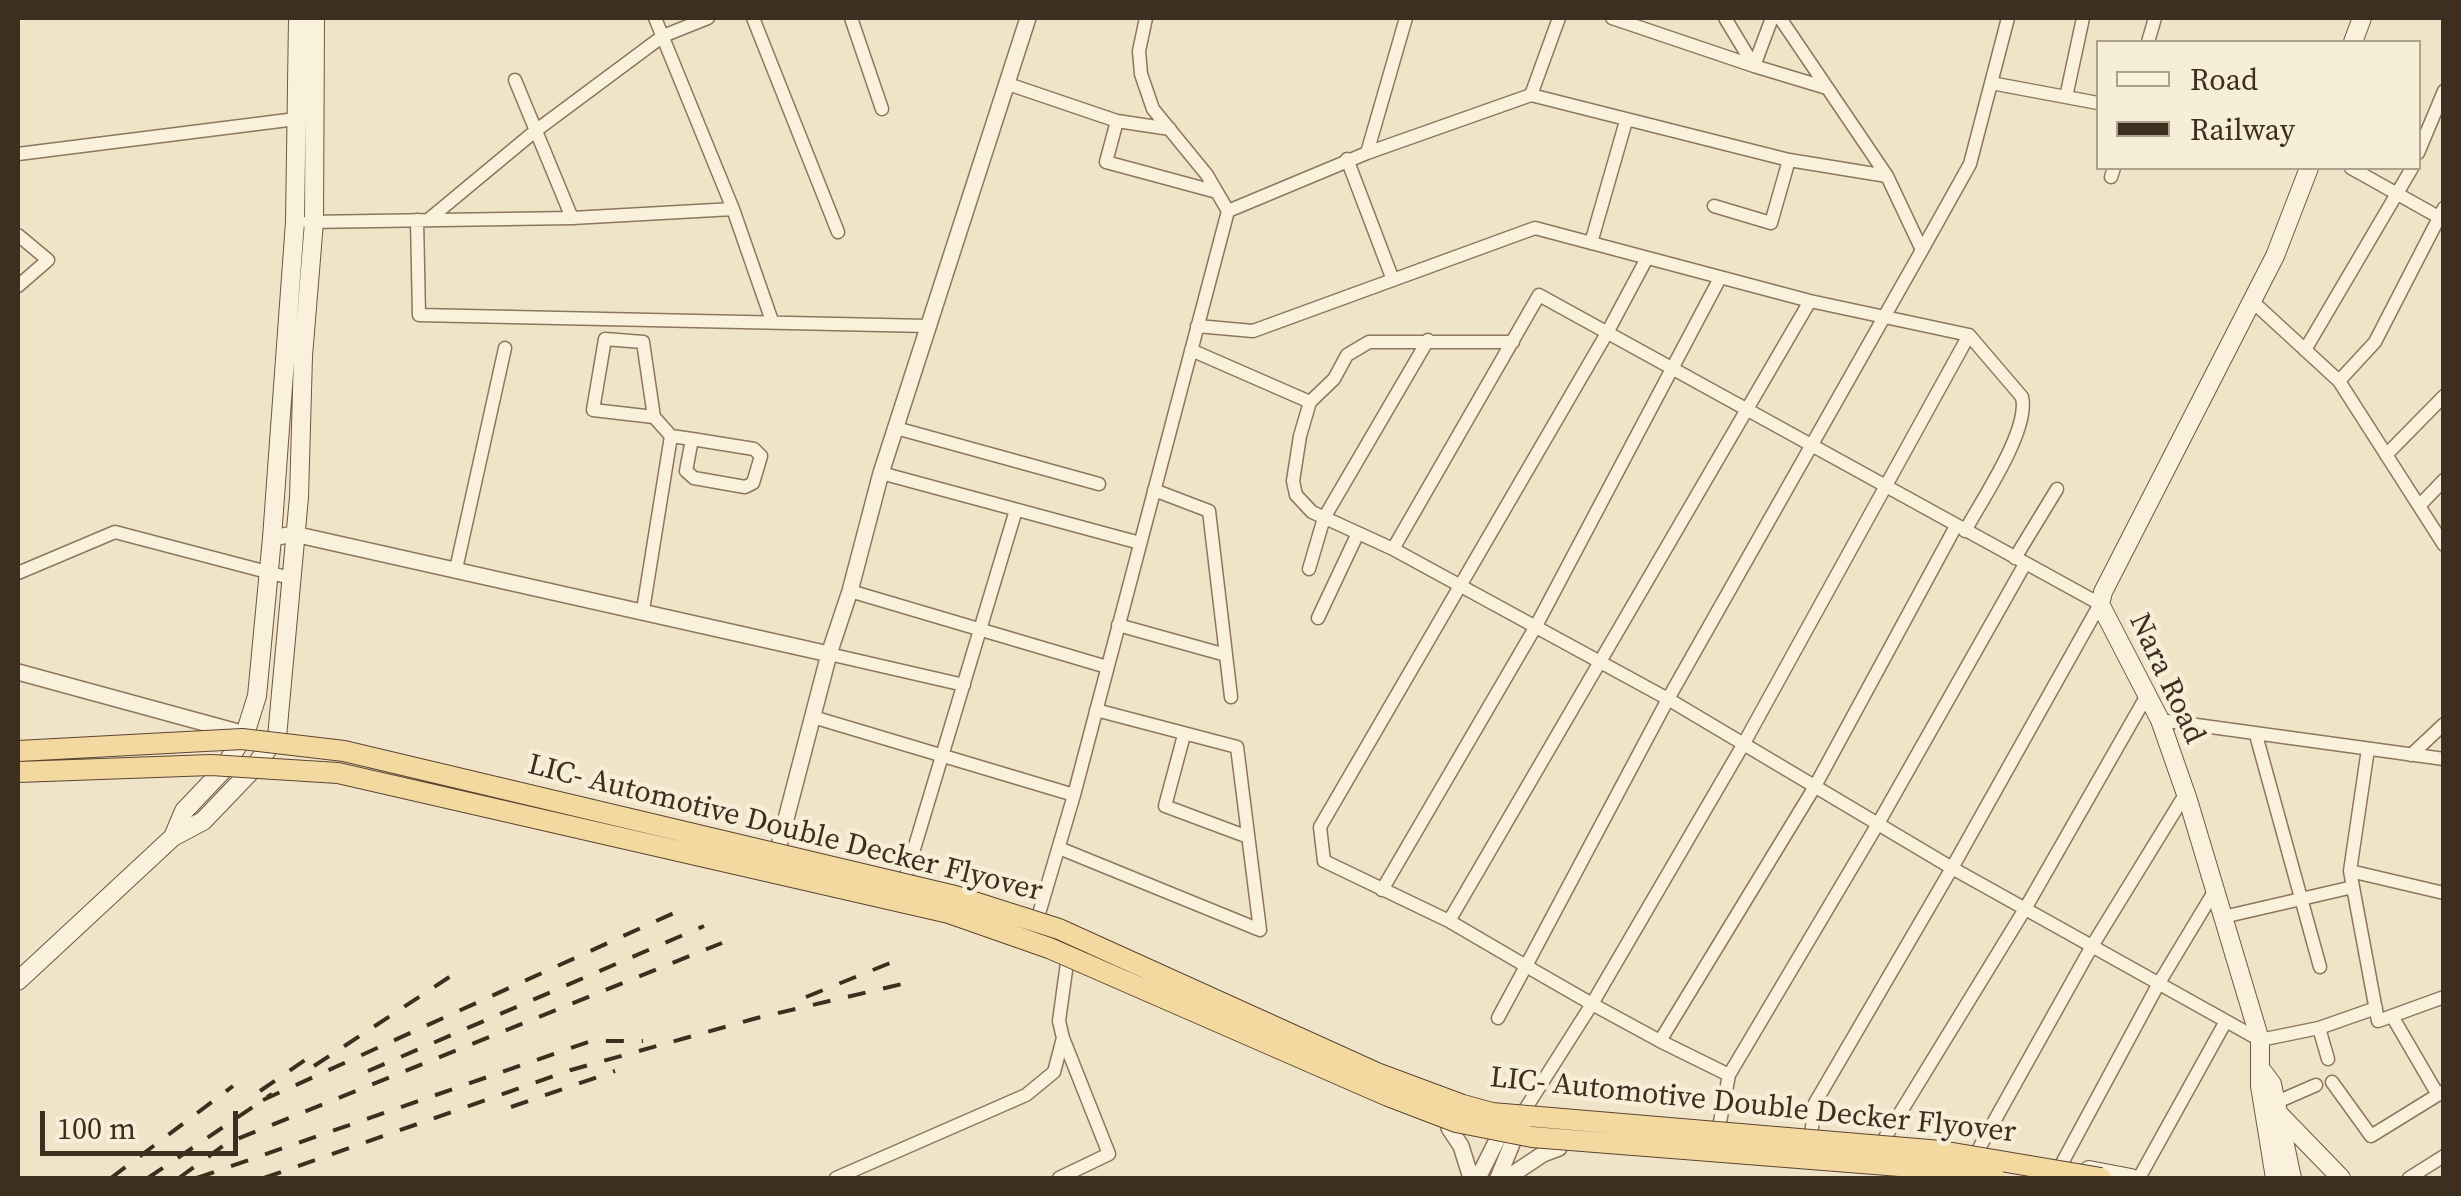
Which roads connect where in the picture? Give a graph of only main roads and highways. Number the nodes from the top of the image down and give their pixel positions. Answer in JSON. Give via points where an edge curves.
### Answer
{"nodes":[{"id":1,"x":298,"y":18,"type":"edge"},
{"id":2,"x":315,"y":18,"type":"edge"},
{"id":3,"x":2308,"y":170,"type":"edge"},
{"id":4,"x":305,"y":222,"type":"junction"},
{"id":5,"x":245,"y":734,"type":"junction"},
{"id":6,"x":277,"y":737,"type":"junction"},
{"id":7,"x":18,"y":748,"type":"edge"},
{"id":8,"x":221,"y":772,"type":"junction"},
{"id":9,"x":250,"y":772,"type":"junction"},
{"id":10,"x":18,"y":776,"type":"edge"},
{"id":11,"x":173,"y":837,"type":"junction"},
{"id":12,"x":18,"y":982,"type":"edge"},
{"id":13,"x":2263,"y":1071,"type":"junction"},
{"id":14,"x":2278,"y":1108,"type":"junction"},
{"id":15,"x":1931,"y":1178,"type":"edge"},
{"id":16,"x":1994,"y":1178,"type":"edge"},
{"id":17,"x":2101,"y":1178,"type":"edge"},
{"id":18,"x":2131,"y":1178,"type":"edge"},
{"id":19,"x":2275,"y":1178,"type":"edge"},
{"id":20,"x":2292,"y":1178,"type":"edge"},
{"id":21,"x":2340,"y":1178,"type":"edge"}],
"edges":[{"from":1,"to":4,"type":"main road","via":[[296,118]]},
{"from":2,"to":4,"type":"main road"},
{"from":3,"to":13,"type":"main road","name":"Nara Road","via":[[2276,256],[2100,604],[2160,720],[2186,794],[2260,1040]]},
{"from":4,"to":5,"type":"main road","via":[[257,696]]},
{"from":4,"to":6,"type":"main road","via":[[299,497]]},
{"from":5,"to":6,"type":"main road"},
{"from":5,"to":7,"type":"main road"},
{"from":5,"to":8,"type":"main road"},
{"from":6,"to":9,"type":"main road"},
{"from":6,"to":18,"type":"main road","via":[[347,744],[958,891],[1079,933],[1362,1060],[1503,1108],[1883,1141]]},
{"from":7,"to":17,"type":"main road","name":"LIC- Automotive Double Decker Flyover","bridge":true,"via":[[242,740],[344,750],[955,896],[1059,929],[1377,1074],[1477,1109],[1941,1151]]},
{"from":8,"to":9,"type":"main road"},
{"from":8,"to":10,"type":"main road"},
{"from":8,"to":11,"type":"main road","via":[[184,811]]},
{"from":9,"to":11,"type":"main road","via":[[203,822]]},
{"from":9,"to":15,"type":"main road","via":[[337,780],[948,919],[1067,963],[1449,1128],[1559,1148]]},
{"from":10,"to":16,"type":"main road","name":"LIC- Automotive Double Decker Flyover","bridge":true,"via":[[211,765],[338,773],[962,917],[1474,1127]]},
{"from":11,"to":12,"type":"main road"},
{"from":13,"to":14,"type":"main road"},
{"from":13,"to":19,"type":"main road"},
{"from":14,"to":20,"type":"main road"},
{"from":14,"to":21,"type":"main road"}]}
